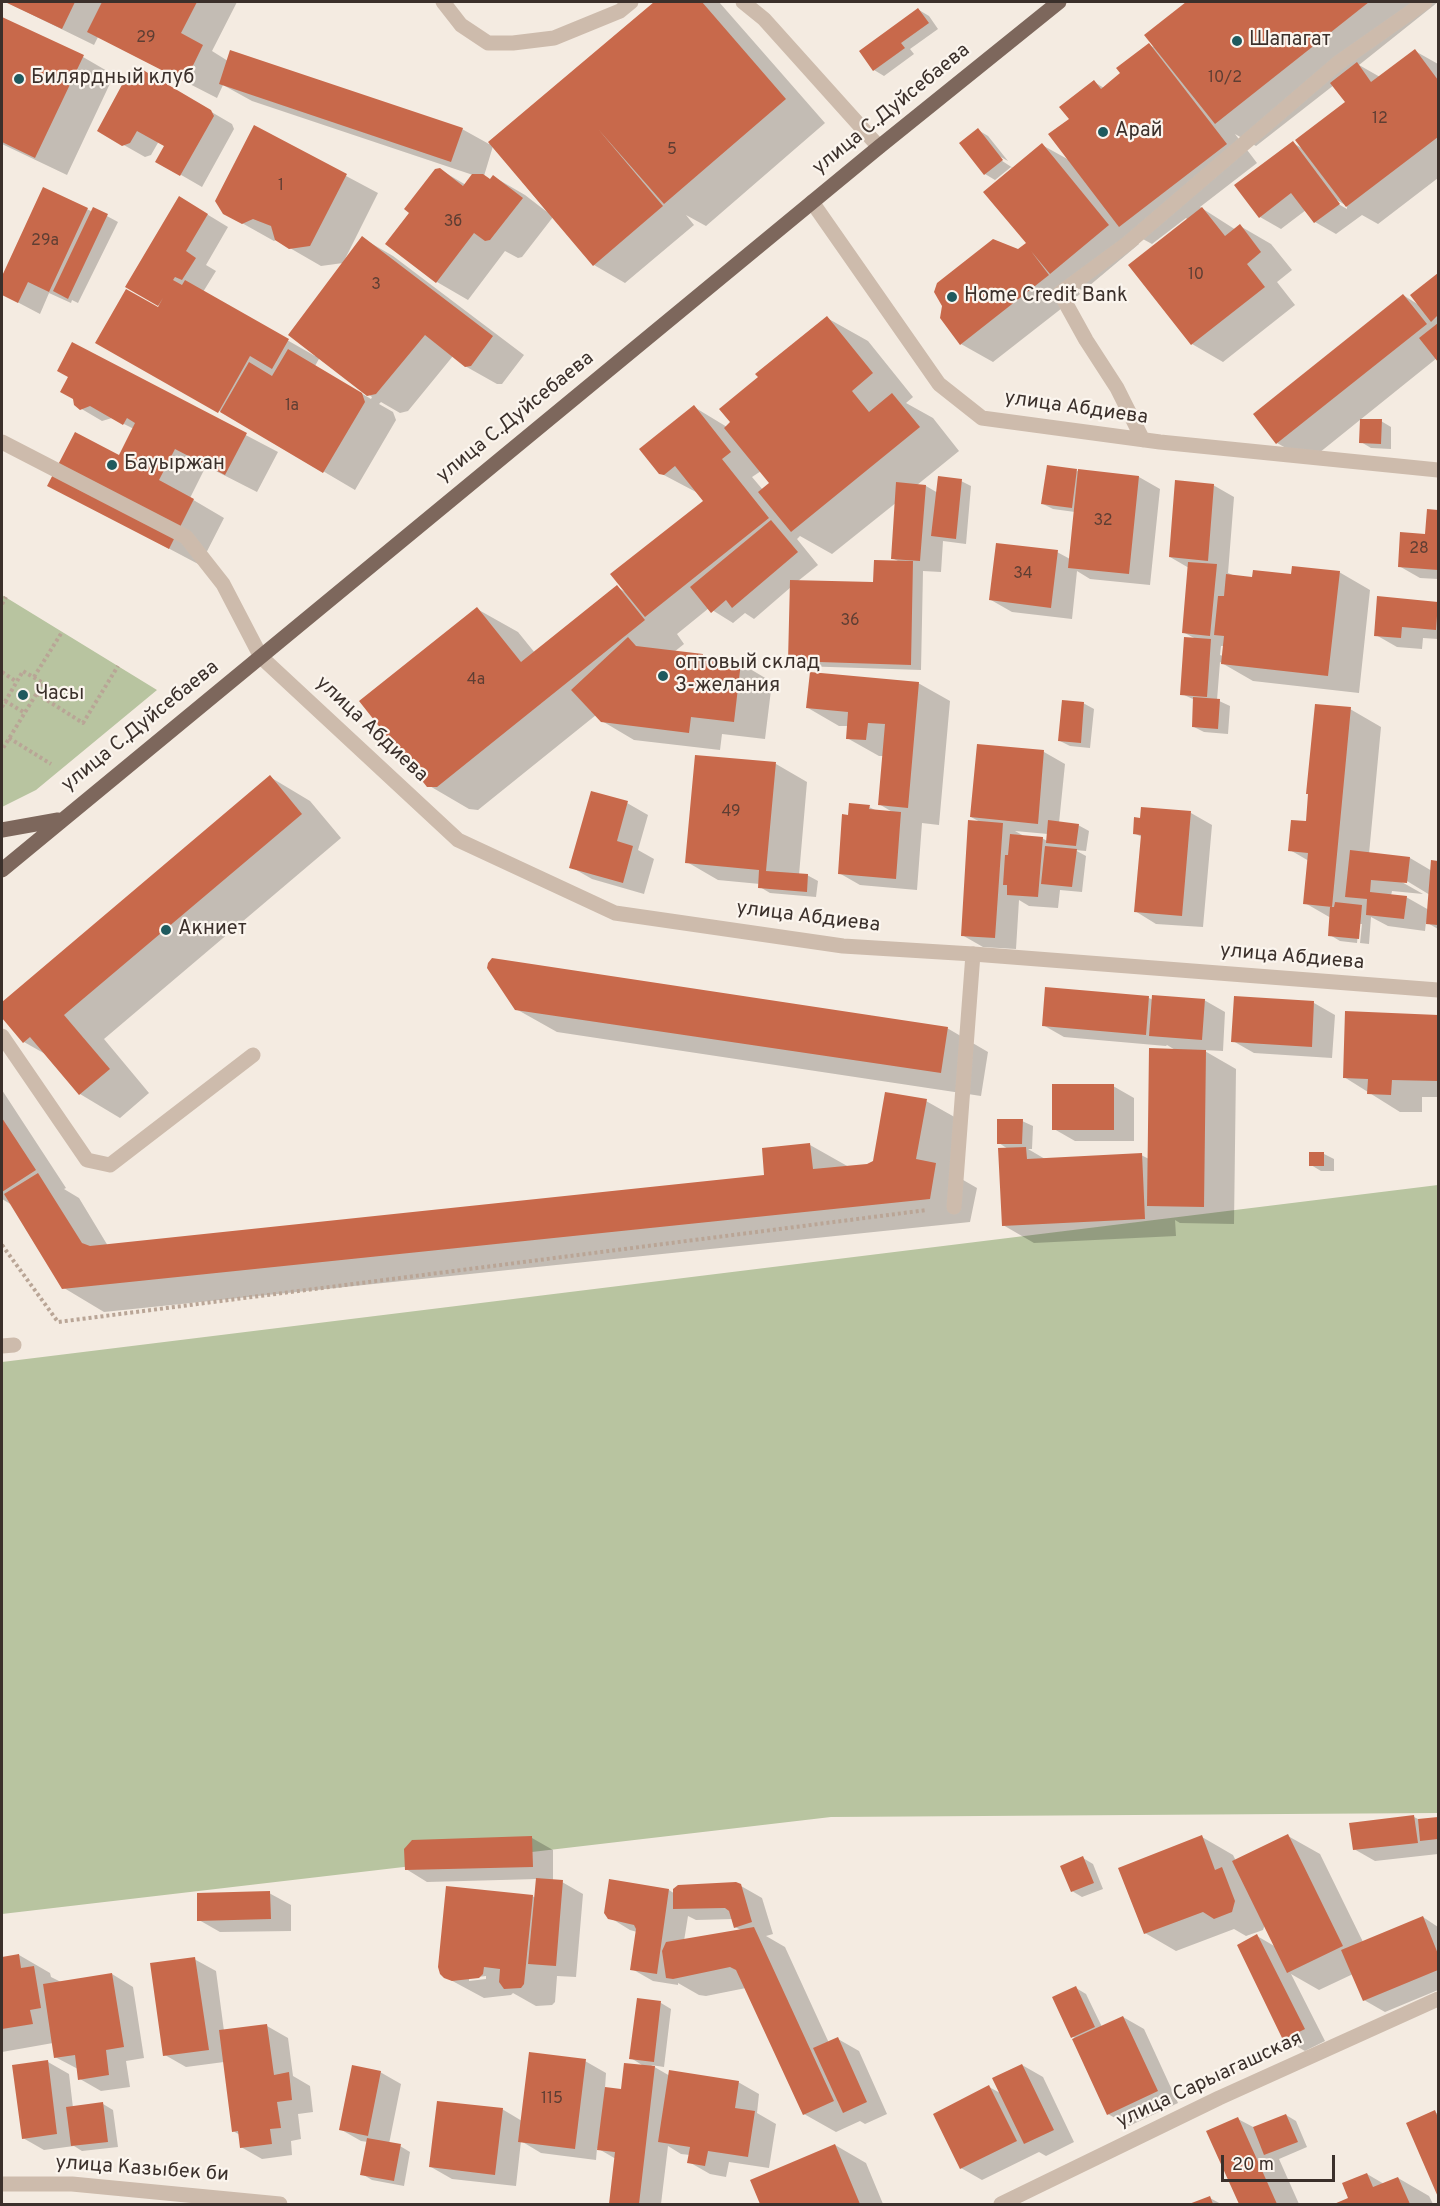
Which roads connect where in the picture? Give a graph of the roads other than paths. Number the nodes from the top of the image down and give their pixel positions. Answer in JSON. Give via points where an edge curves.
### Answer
{"nodes":[{"id":1,"x":443,"y":2,"type":"edge"},
{"id":2,"x":631,"y":2,"type":"edge"},
{"id":3,"x":743,"y":2,"type":"edge"},
{"id":4,"x":1058,"y":2,"type":"edge"},
{"id":5,"x":1425,"y":2,"type":"edge"},
{"id":6,"x":879,"y":147,"type":"junction"},
{"id":7,"x":812,"y":202,"type":"junction"},
{"id":8,"x":1143,"y":440,"type":"junction"},
{"id":9,"x":2,"y":442,"type":"edge"},
{"id":10,"x":1438,"y":470,"type":"edge"},
{"id":11,"x":261,"y":657,"type":"junction"},
{"id":12,"x":61,"y":820,"type":"junction"},
{"id":13,"x":2,"y":830,"type":"edge"},
{"id":14,"x":2,"y":870,"type":"edge"},
{"id":15,"x":974,"y":954,"type":"junction"},
{"id":16,"x":1438,"y":990,"type":"edge"},
{"id":17,"x":2,"y":1036,"type":"edge"},
{"id":18,"x":253,"y":1055,"type":"dead end"},
{"id":19,"x":954,"y":1206,"type":"road end"},
{"id":20,"x":1438,"y":1999,"type":"edge"},
{"id":21,"x":2,"y":2184,"type":"edge"},
{"id":22,"x":280,"y":2205,"type":"edge"},
{"id":23,"x":1000,"y":2205,"type":"edge"}],
"edges":[{"from":1,"to":2,"type":"street","via":[[461,25],[488,43],[513,43],[554,38],[620,11]]},
{"from":3,"to":6,"type":"street","via":[[764,19]]},
{"from":4,"to":6,"type":"main road","name":"улица С.Дуйсебаева"},
{"from":5,"to":8,"type":"street","via":[[1338,63],[1128,243],[1060,293]]},
{"from":6,"to":7,"type":"main road","name":"улица С.Дуйсебаева"},
{"from":7,"to":8,"type":"street","name":"улица Абдиева","via":[[939,384],[982,418]]},
{"from":7,"to":11,"type":"main road","name":"улица С.Дуйсебаева"},
{"from":8,"to":10,"type":"street","name":"улица Абдиева"},
{"from":9,"to":11,"type":"street","name":"улица Абдиева","via":[[186,537],[223,584]]},
{"from":11,"to":12,"type":"main road","name":"улица С.Дуйсебаева"},
{"from":11,"to":15,"type":"street","name":"улица Абдиева","via":[[458,840],[615,913],[843,946]]},
{"from":12,"to":13,"type":"main road"},
{"from":12,"to":14,"type":"main road","name":"улица С.Дуйсебаева"},
{"from":15,"to":16,"type":"street","name":"улица Абдиева"},
{"from":15,"to":19,"type":"street"},
{"from":17,"to":18,"type":"street","via":[[87,1160],[110,1164]]},
{"from":20,"to":23,"type":"street","name":"улица Сарыагашская","via":[[1219,2098]]},
{"from":21,"to":22,"type":"street","name":"улица Казыбек би","via":[[72,2184]]}]}
